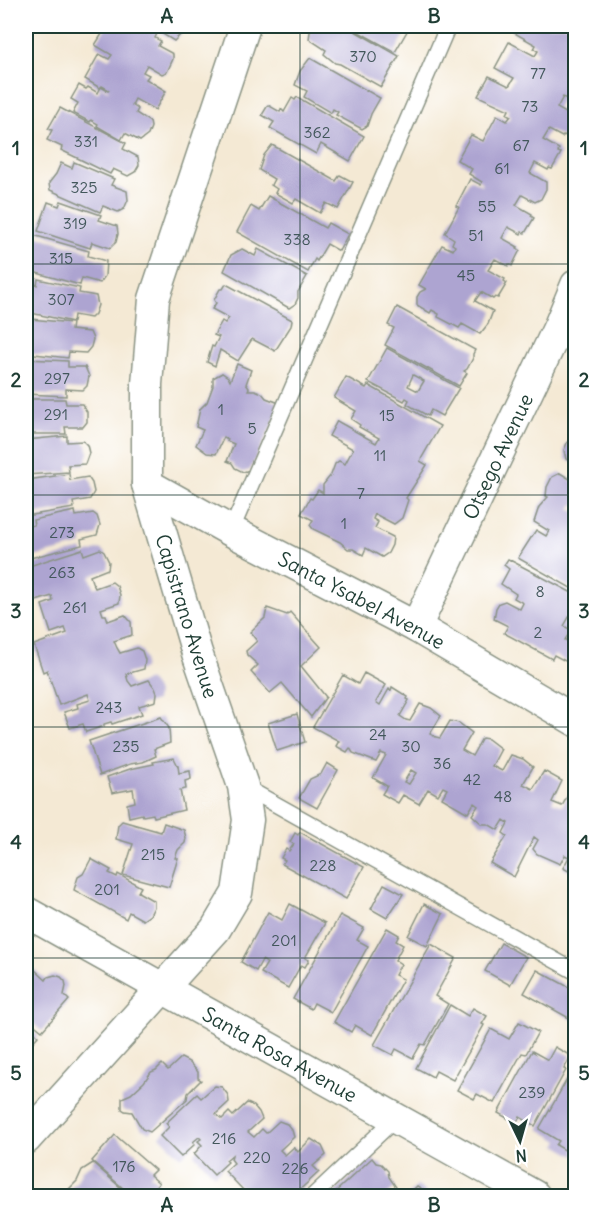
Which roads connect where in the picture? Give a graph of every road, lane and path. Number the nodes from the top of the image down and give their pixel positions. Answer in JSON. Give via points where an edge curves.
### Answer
{"nodes":[{"id":1,"x":244,"y":26,"type":"edge"},
{"id":2,"x":448,"y":26,"type":"edge"},
{"id":3,"x":576,"y":285,"type":"edge"},
{"id":4,"x":147,"y":484,"type":"junction"},
{"id":5,"x":231,"y":531,"type":"junction"},
{"id":6,"x":416,"y":627,"type":"junction"},
{"id":7,"x":576,"y":722,"type":"edge"},
{"id":8,"x":243,"y":786,"type":"junction"},
{"id":9,"x":26,"y":912,"type":"edge"},
{"id":10,"x":576,"y":972,"type":"edge"},
{"id":11,"x":160,"y":989,"type":"junction"},
{"id":12,"x":395,"y":1119,"type":"junction"},
{"id":13,"x":26,"y":1139,"type":"edge"},
{"id":14,"x":313,"y":1197,"type":"edge"},
{"id":15,"x":535,"y":1197,"type":"edge"}],
"edges":[{"from":1,"to":4,"type":"street","name":"Capistrano Avenue","via":[[154,299],[147,384]]},
{"from":2,"to":5,"type":"lane"},
{"from":3,"to":6,"type":"street","name":"Otsego Avenue"},
{"from":4,"to":5,"type":"street","name":"Santa Ysabel Avenue"},
{"from":4,"to":8,"type":"street","name":"Capistrano Avenue","via":[[196,653]]},
{"from":5,"to":6,"type":"street","name":"Santa Ysabel Avenue"},
{"from":6,"to":7,"type":"street","name":"Santa Ysabel Avenue"},
{"from":8,"to":10,"type":"lane"},
{"from":8,"to":11,"type":"street","name":"Capistrano Avenue","via":[[248,819],[237,893],[215,930]]},
{"from":9,"to":11,"type":"street","name":"Santa Rosa Avenue"},
{"from":11,"to":12,"type":"street","name":"Santa Rosa Avenue"},
{"from":11,"to":13,"type":"street","name":"Capistrano Avenue"},
{"from":12,"to":14,"type":"lane"},
{"from":12,"to":15,"type":"street","name":"Santa Rosa Avenue"}]}
